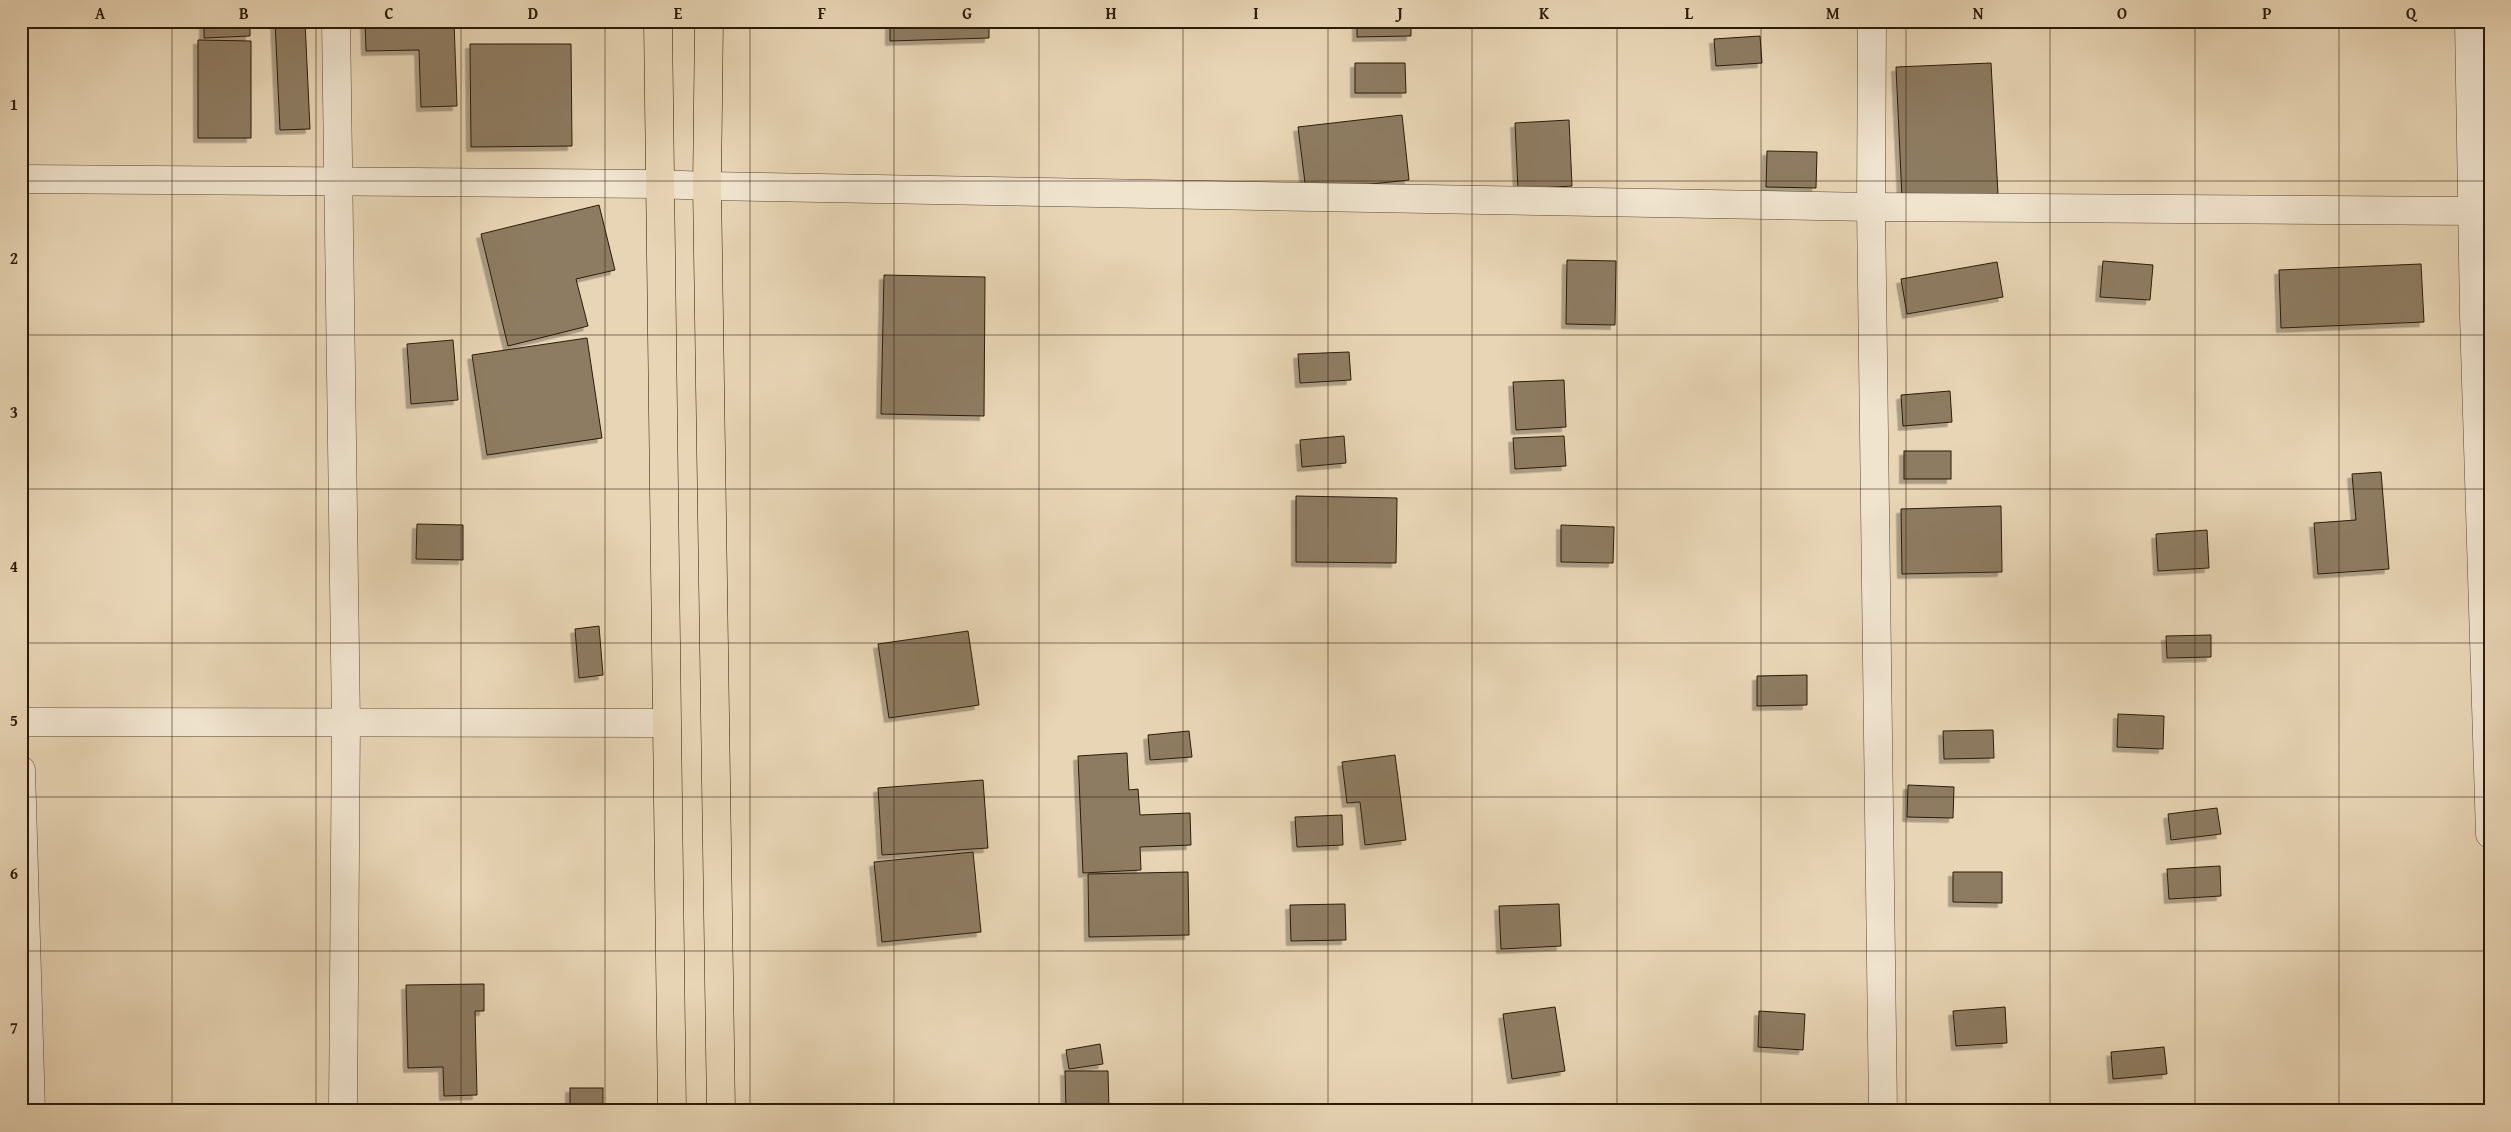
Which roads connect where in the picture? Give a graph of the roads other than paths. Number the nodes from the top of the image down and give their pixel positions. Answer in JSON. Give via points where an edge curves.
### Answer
{"nodes":[{"id":1,"x":336,"y":21,"type":"edge"},
{"id":2,"x":658,"y":21,"type":"edge"},
{"id":3,"x":710,"y":21,"type":"edge"},
{"id":4,"x":1872,"y":21,"type":"edge"},
{"id":5,"x":2469,"y":21,"type":"edge"},
{"id":6,"x":21,"y":179,"type":"edge"},
{"id":7,"x":337,"y":182,"type":"junction"},
{"id":8,"x":2481,"y":182,"type":"edge"},
{"id":9,"x":658,"y":184,"type":"junction"},
{"id":10,"x":707,"y":186,"type":"junction"},
{"id":11,"x":1871,"y":207,"type":"junction"},
{"id":12,"x":2472,"y":212,"type":"junction"},
{"id":13,"x":2482,"y":315,"type":"edge"},
{"id":14,"x":2484,"y":456,"type":"edge"},
{"id":15,"x":21,"y":722,"type":"edge"},
{"id":16,"x":346,"y":723,"type":"junction"},
{"id":17,"x":666,"y":723,"type":"junction"},
{"id":18,"x":21,"y":770,"type":"edge"},
{"id":19,"x":2489,"y":821,"type":"edge"},
{"id":20,"x":31,"y":1111,"type":"edge"},
{"id":21,"x":343,"y":1111,"type":"edge"},
{"id":22,"x":672,"y":1111,"type":"edge"},
{"id":23,"x":721,"y":1111,"type":"edge"},
{"id":24,"x":1883,"y":1111,"type":"edge"}],
"edges":[{"from":1,"to":7,"type":"street"},
{"from":2,"to":9,"type":"main road"},
{"from":3,"to":10,"type":"main road"},
{"from":4,"to":11,"type":"street"},
{"from":5,"to":8,"type":"street"},
{"from":6,"to":7,"type":"street"},
{"from":7,"to":9,"type":"street"},
{"from":7,"to":16,"type":"street"},
{"from":8,"to":12,"type":"street"},
{"from":9,"to":10,"type":"street"},
{"from":9,"to":17,"type":"main road"},
{"from":10,"to":11,"type":"street"},
{"from":10,"to":23,"type":"main road"},
{"from":11,"to":12,"type":"street"},
{"from":11,"to":24,"type":"street"},
{"from":12,"to":13,"type":"street"},
{"from":13,"to":14,"type":"street"},
{"from":14,"to":19,"type":"street"},
{"from":15,"to":16,"type":"street"},
{"from":16,"to":17,"type":"street"},
{"from":16,"to":21,"type":"street"},
{"from":17,"to":22,"type":"main road"},
{"from":18,"to":20,"type":"street"}]}
